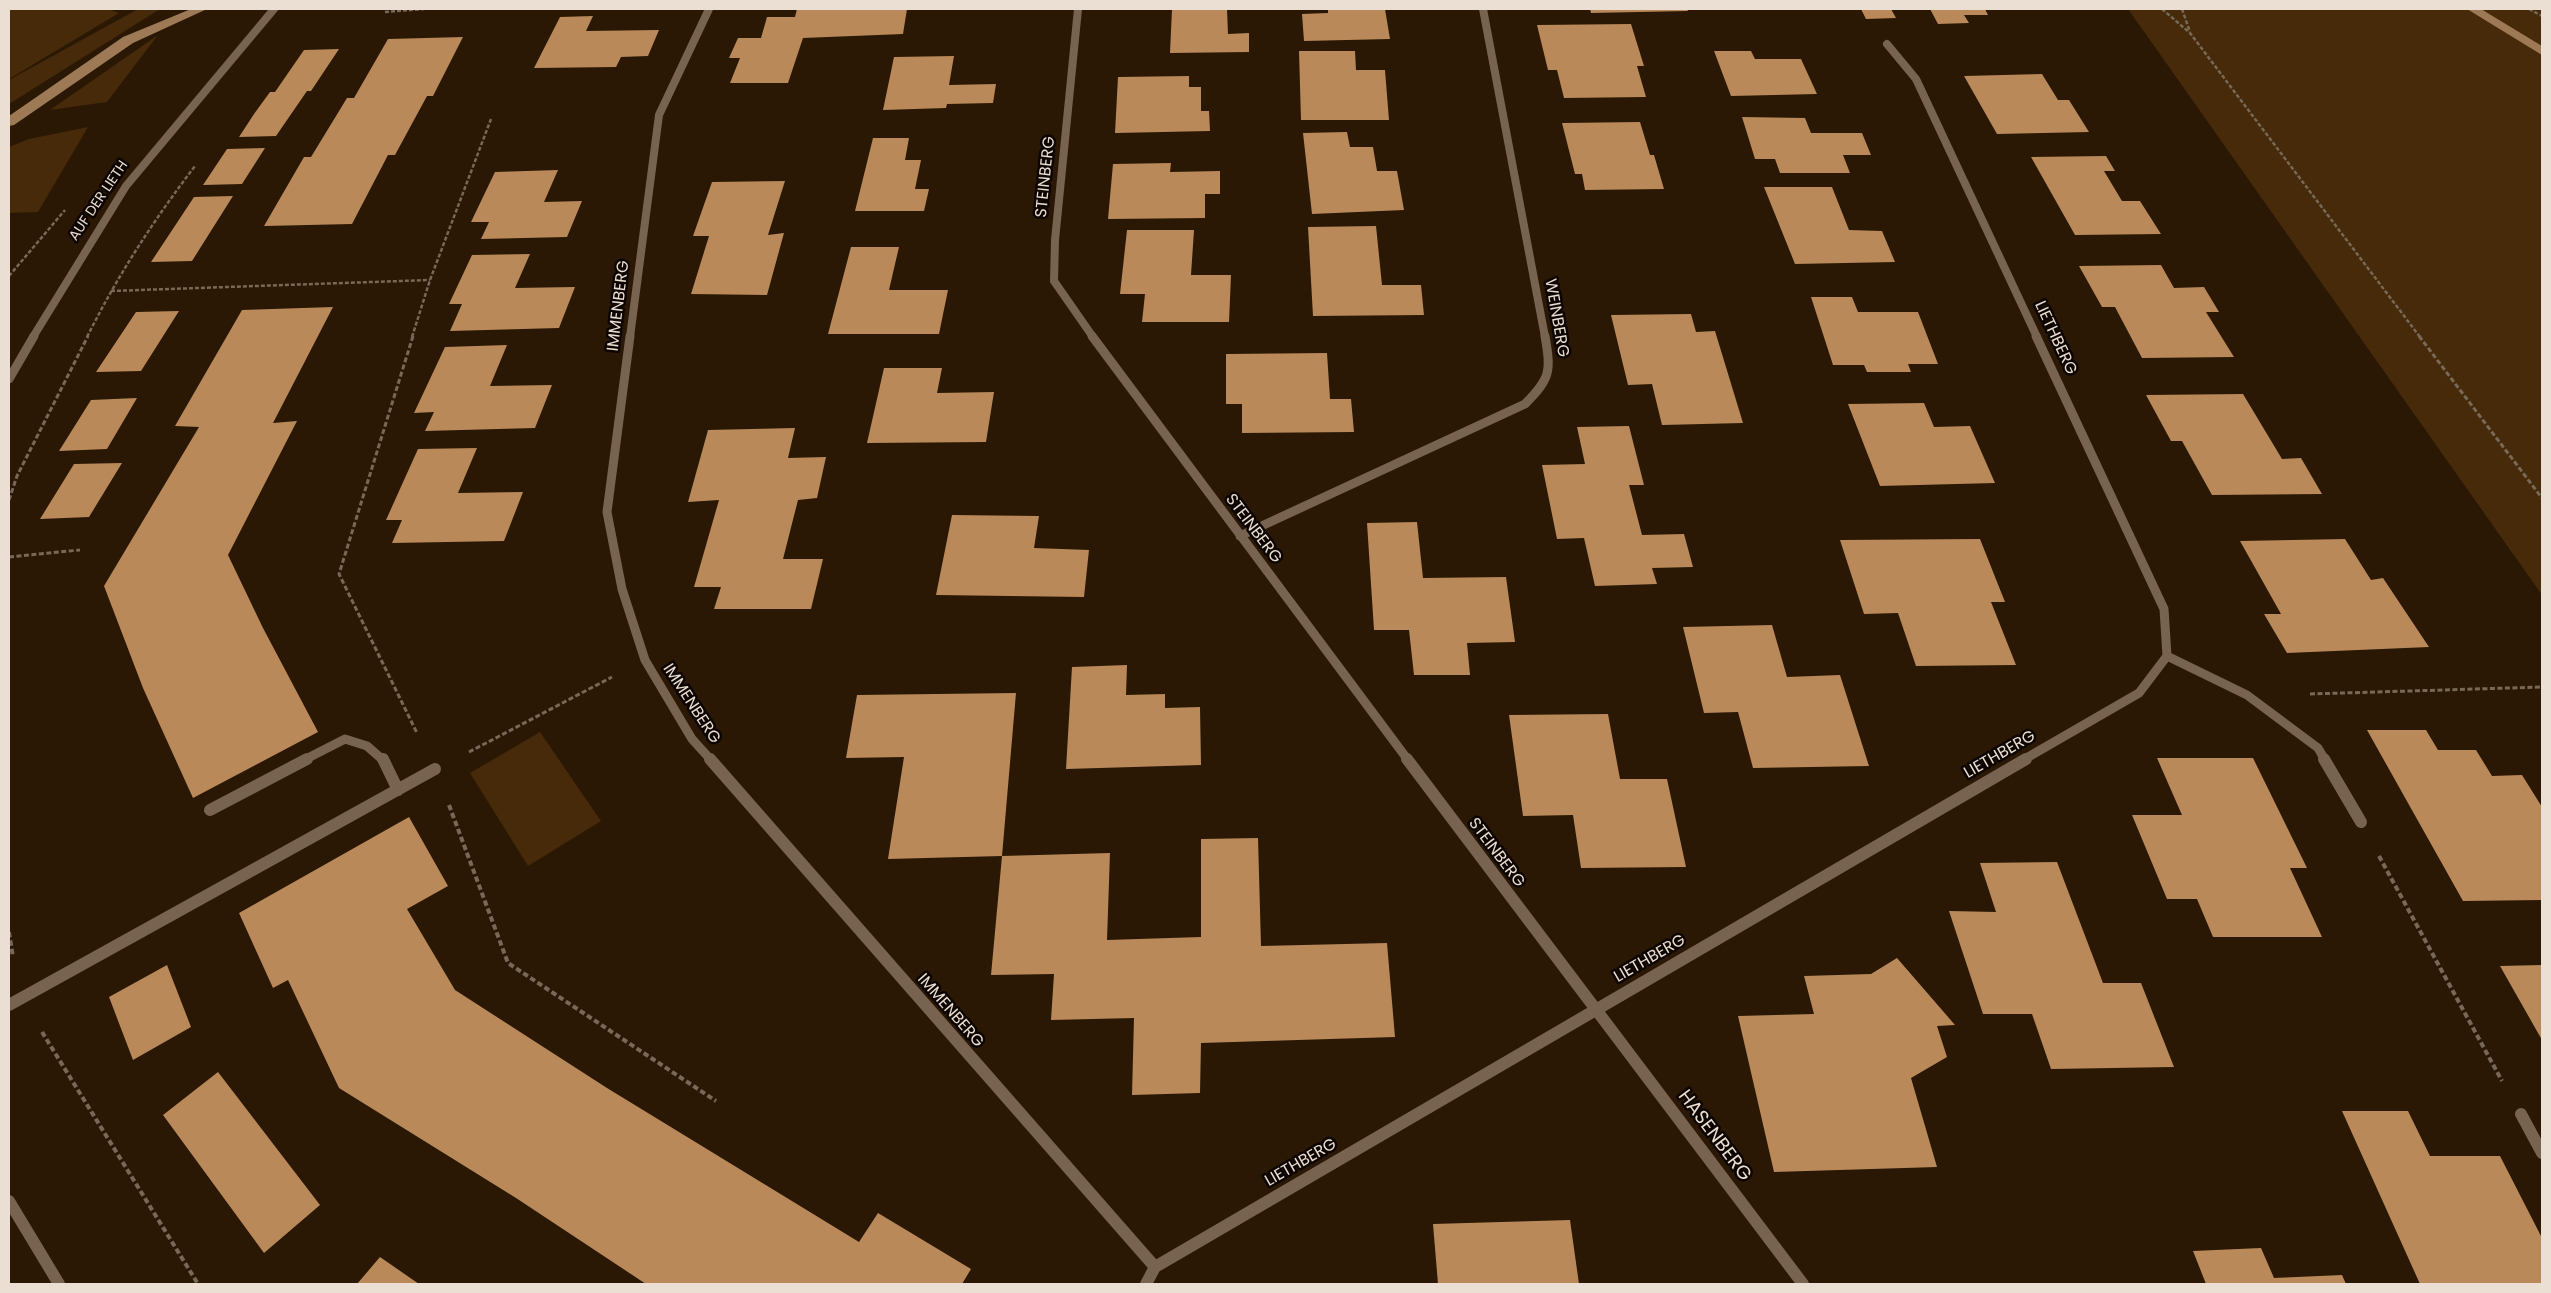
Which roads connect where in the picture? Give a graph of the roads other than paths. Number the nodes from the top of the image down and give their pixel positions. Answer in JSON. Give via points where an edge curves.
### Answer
{"nodes":[{"id":1,"x":274,"y":9,"type":"edge"},
{"id":2,"x":709,"y":9,"type":"edge"},
{"id":3,"x":1078,"y":9,"type":"edge"},
{"id":4,"x":1483,"y":9,"type":"edge"},
{"id":5,"x":1887,"y":44,"type":"dead end"},
{"id":6,"x":9,"y":379,"type":"edge"},
{"id":7,"x":1240,"y":536,"type":"junction"},
{"id":8,"x":2167,"y":656,"type":"junction"},
{"id":9,"x":435,"y":770,"type":"road end"},
{"id":10,"x":398,"y":790,"type":"junction"},
{"id":11,"x":210,"y":810,"type":"dead end"},
{"id":12,"x":2361,"y":822,"type":"road end"},
{"id":13,"x":9,"y":1005,"type":"edge"},
{"id":14,"x":1595,"y":1011,"type":"junction"},
{"id":15,"x":2521,"y":1114,"type":"road end"},
{"id":16,"x":2542,"y":1153,"type":"edge"},
{"id":17,"x":9,"y":1200,"type":"edge"},
{"id":18,"x":1155,"y":1267,"type":"junction"},
{"id":19,"x":59,"y":1284,"type":"edge"},
{"id":20,"x":1146,"y":1284,"type":"edge"},
{"id":21,"x":1803,"y":1284,"type":"edge"}],
"edges":[{"from":1,"to":6,"type":"street","name":"AUF DER LIETH","via":[[126,186]]},
{"from":2,"to":18,"type":"street","name":"IMMENBERG","via":[[659,115],[607,512],[622,589],[645,660],[692,739]]},
{"from":3,"to":7,"type":"street","name":"STEINBERG","via":[[1055,240],[1054,281]]},
{"from":4,"to":7,"type":"street","name":"WEINBERG","via":[[1550,364],[1543,386],[1525,404]]},
{"from":5,"to":8,"type":"street","name":"LIETHBERG","via":[[1916,79],[2164,609]]},
{"from":7,"to":14,"type":"street","name":"STEINBERG"},
{"from":8,"to":12,"type":"street","via":[[2247,695],[2318,748]]},
{"from":8,"to":14,"type":"street","name":"LIETHBERG","via":[[2139,693]]},
{"from":9,"to":10,"type":"street"},
{"from":10,"to":11,"type":"street","via":[[381,754],[364,743],[345,739]]},
{"from":10,"to":13,"type":"street"},
{"from":14,"to":18,"type":"street","name":"LIETHBERG"},
{"from":14,"to":21,"type":"street","name":"HASENBERG"},
{"from":15,"to":16,"type":"street"},
{"from":17,"to":19,"type":"street"},
{"from":18,"to":20,"type":"street"}]}
